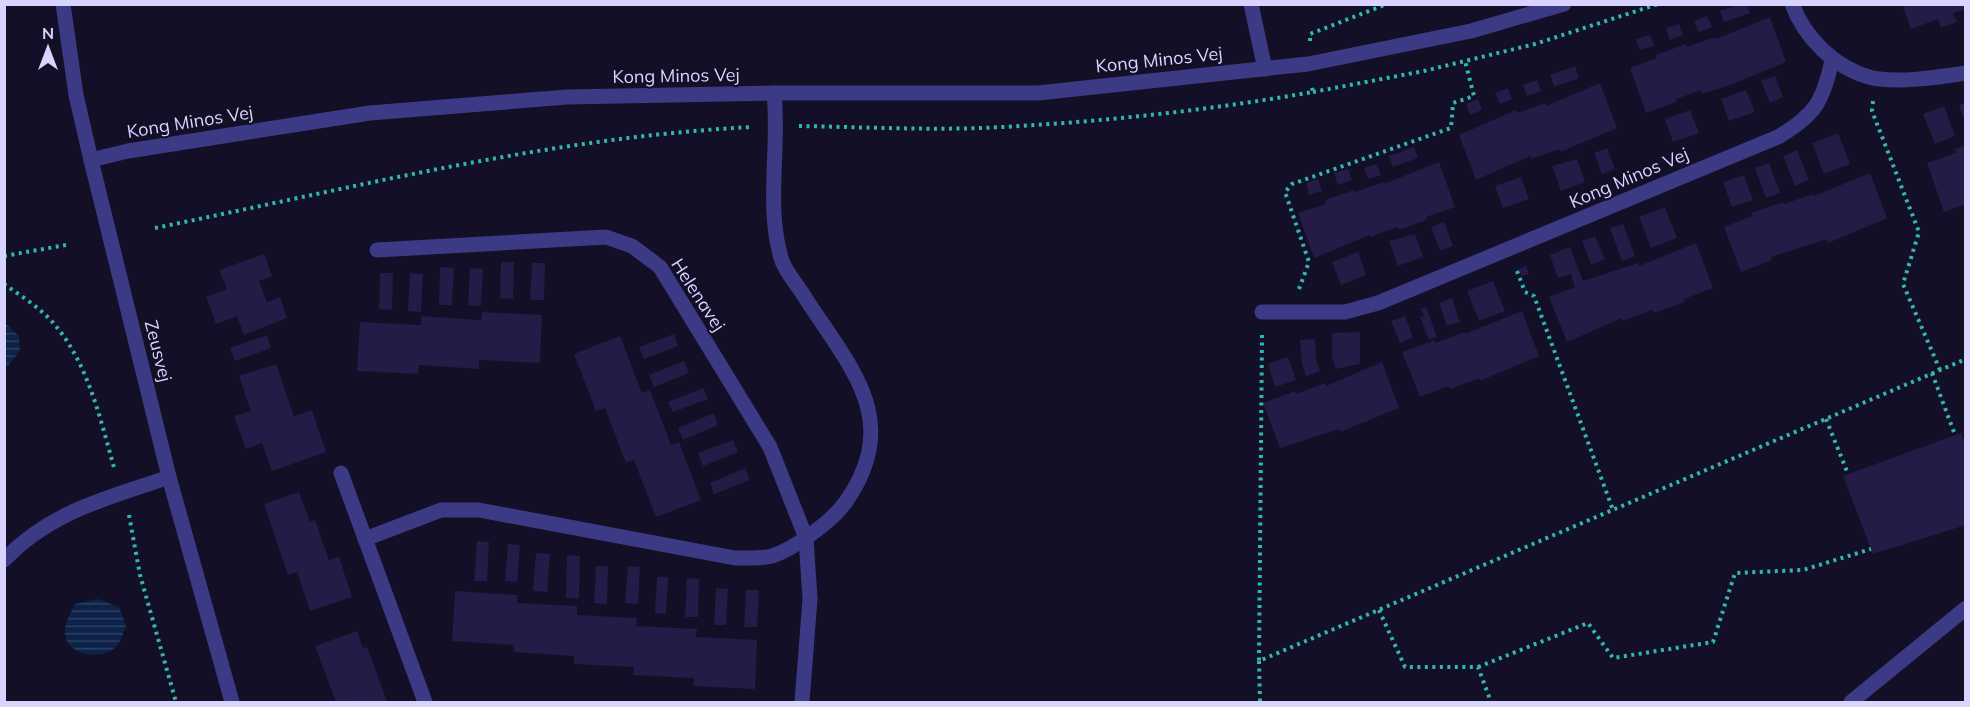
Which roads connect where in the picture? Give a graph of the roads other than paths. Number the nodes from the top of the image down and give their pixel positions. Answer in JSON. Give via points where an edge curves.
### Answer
{"nodes":[{"id":1,"x":63,"y":4,"type":"edge"},
{"id":2,"x":1251,"y":4,"type":"edge"},
{"id":3,"x":1564,"y":4,"type":"edge"},
{"id":4,"x":1792,"y":4,"type":"edge"},
{"id":5,"x":1832,"y":60,"type":"junction"},
{"id":6,"x":1265,"y":69,"type":"junction"},
{"id":7,"x":1965,"y":73,"type":"edge"},
{"id":8,"x":774,"y":93,"type":"junction"},
{"id":9,"x":91,"y":160,"type":"junction"},
{"id":10,"x":377,"y":250,"type":"dead end"},
{"id":11,"x":1262,"y":312,"type":"road end"},
{"id":12,"x":341,"y":473,"type":"dead end"},
{"id":13,"x":169,"y":477,"type":"junction"},
{"id":14,"x":806,"y":538,"type":"junction"},
{"id":15,"x":365,"y":539,"type":"junction"},
{"id":16,"x":4,"y":560,"type":"edge"},
{"id":17,"x":1965,"y":608,"type":"edge"},
{"id":18,"x":232,"y":702,"type":"edge"},
{"id":19,"x":425,"y":702,"type":"edge"},
{"id":20,"x":802,"y":702,"type":"edge"},
{"id":21,"x":1851,"y":702,"type":"edge"}],
"edges":[{"from":1,"to":9,"type":"street","name":"Zeusvej","via":[[76,95]]},
{"from":2,"to":6,"type":"street"},
{"from":3,"to":6,"type":"street","name":"Kong Minos Vej","via":[[1471,31]]},
{"from":4,"to":5,"type":"street","via":[[1799,25]]},
{"from":5,"to":7,"type":"street","via":[[1876,78],[1927,79]]},
{"from":5,"to":11,"type":"street","name":"Kong Minos Vej","via":[[1826,92],[1804,122],[1778,137],[1378,303],[1345,312]]},
{"from":6,"to":8,"type":"street","name":"Kong Minos Vej","via":[[1038,93]]},
{"from":8,"to":9,"type":"street","name":"Kong Minos Vej","via":[[567,97],[370,112]]},
{"from":8,"to":14,"type":"street","via":[[774,229],[783,263],[863,387],[871,423],[870,452],[861,481],[839,511]]},
{"from":9,"to":13,"type":"street","name":"Zeusvej"},
{"from":10,"to":14,"type":"street","name":"Helenavej","via":[[606,237],[632,246],[660,267],[770,447]]},
{"from":12,"to":15,"type":"street"},
{"from":13,"to":16,"type":"street","via":[[62,514],[20,543]]},
{"from":13,"to":18,"type":"street","name":"Zeusvej"},
{"from":14,"to":15,"type":"street","via":[[771,556],[735,558],[480,510],[441,510]]},
{"from":14,"to":20,"type":"street","name":"Helenavej","via":[[810,599]]},
{"from":15,"to":19,"type":"street"},
{"from":17,"to":21,"type":"street"}]}
